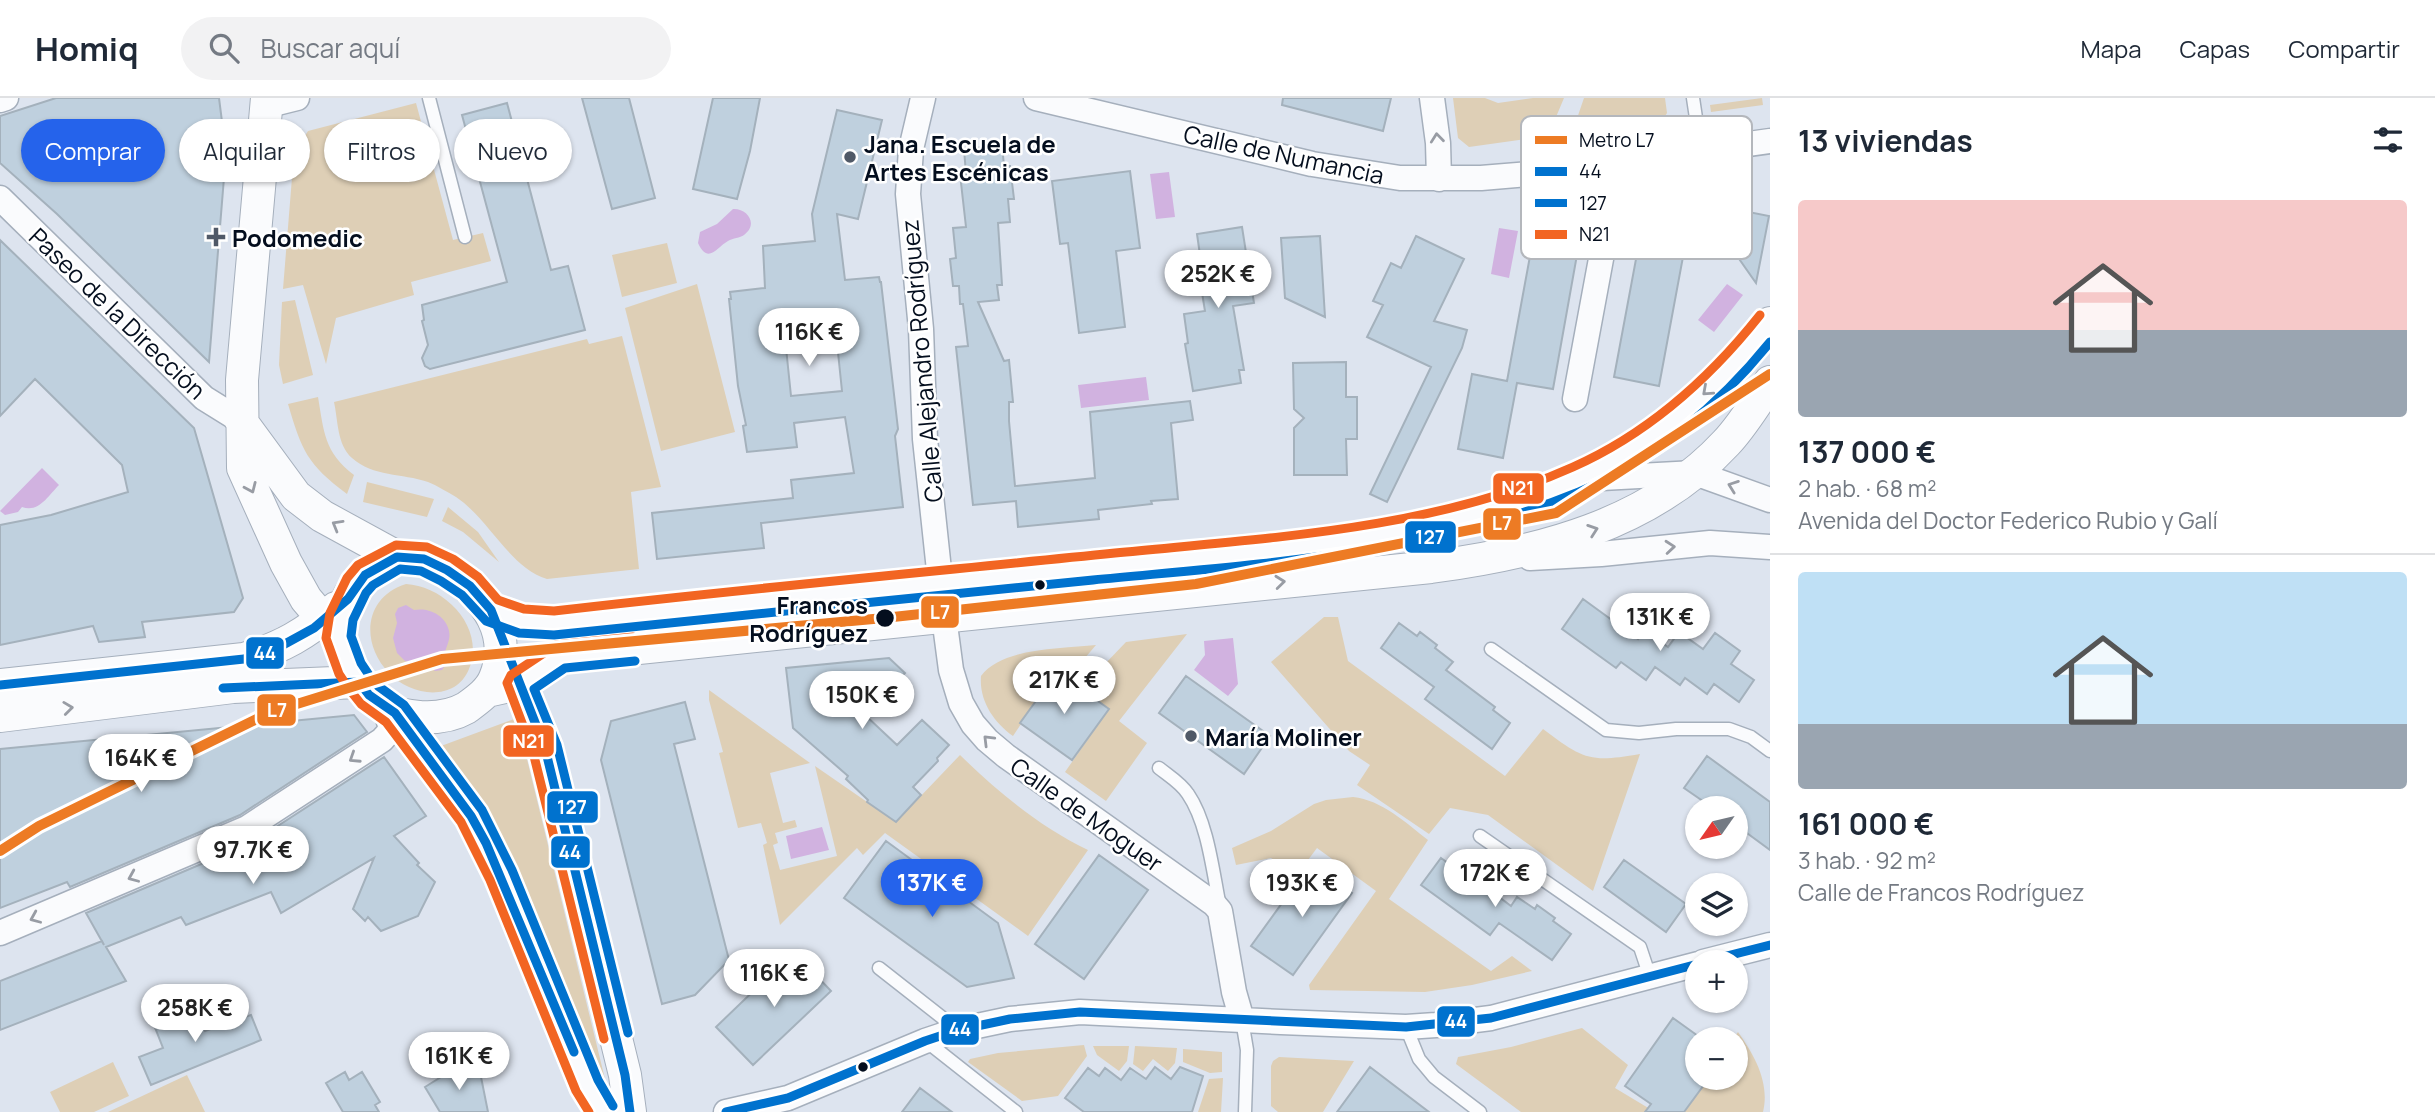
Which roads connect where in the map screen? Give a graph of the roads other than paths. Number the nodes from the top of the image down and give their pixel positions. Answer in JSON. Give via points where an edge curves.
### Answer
{"nodes":[{"id":1,"x":6,"y":98,"type":"edge"},
{"id":2,"x":297,"y":98,"type":"edge"},
{"id":3,"x":429,"y":98,"type":"edge"},
{"id":4,"x":923,"y":98,"type":"edge"},
{"id":5,"x":1036,"y":98,"type":"edge"},
{"id":6,"x":1432,"y":98,"type":"edge"},
{"id":7,"x":1693,"y":98,"type":"edge"},
{"id":8,"x":0,"y":100,"type":"edge"},
{"id":9,"x":265,"y":101,"type":"edge"},
{"id":10,"x":1696,"y":116,"type":"edge"},
{"id":11,"x":1770,"y":141,"type":"edge"},
{"id":12,"x":1752,"y":144,"type":"edge"},
{"id":13,"x":1521,"y":175,"type":"edge"},
{"id":14,"x":1439,"y":179,"type":"junction"},
{"id":15,"x":0,"y":198,"type":"edge"},
{"id":16,"x":465,"y":237,"type":"dead end"},
{"id":17,"x":1601,"y":259,"type":"edge"},
{"id":18,"x":1770,"y":323,"type":"edge"},
{"id":19,"x":1770,"y":382,"type":"edge"},
{"id":20,"x":1575,"y":399,"type":"dead end"},
{"id":21,"x":241,"y":421,"type":"junction"},
{"id":22,"x":1695,"y":473,"type":"junction"},
{"id":23,"x":1576,"y":480,"type":"junction"},
{"id":24,"x":1770,"y":500,"type":"edge"},
{"id":25,"x":1770,"y":547,"type":"edge"},
{"id":26,"x":397,"y":557,"type":"junction"},
{"id":27,"x":1480,"y":561,"type":"junction"},
{"id":28,"x":941,"y":584,"type":"junction"},
{"id":29,"x":944,"y":617,"type":"junction"},
{"id":30,"x":495,"y":624,"type":"junction"},
{"id":31,"x":330,"y":629,"type":"junction"},
{"id":32,"x":1491,"y":649,"type":"dead end"},
{"id":33,"x":359,"y":682,"type":"junction"},
{"id":34,"x":519,"y":684,"type":"junction"},
{"id":35,"x":0,"y":685,"type":"edge"},
{"id":36,"x":487,"y":691,"type":"junction"},
{"id":37,"x":391,"y":711,"type":"junction"},
{"id":38,"x":0,"y":716,"type":"edge"},
{"id":39,"x":1770,"y":751,"type":"edge"},
{"id":40,"x":1159,"y":768,"type":"dead end"},
{"id":41,"x":1480,"y":836,"type":"dead end"},
{"id":42,"x":1220,"y":911,"type":"junction"},
{"id":43,"x":0,"y":933,"type":"edge"},
{"id":44,"x":1770,"y":945,"type":"edge"},
{"id":45,"x":1748,"y":951,"type":"edge"},
{"id":46,"x":1685,"y":967,"type":"edge"},
{"id":47,"x":879,"y":968,"type":"dead end"},
{"id":48,"x":1650,"y":976,"type":"junction"},
{"id":49,"x":1242,"y":1020,"type":"junction"},
{"id":50,"x":1406,"y":1027,"type":"junction"},
{"id":51,"x":958,"y":1030,"type":"junction"},
{"id":52,"x":925,"y":1041,"type":"junction"},
{"id":53,"x":780,"y":1105,"type":"edge"},
{"id":54,"x":603,"y":1112,"type":"edge"},
{"id":55,"x":630,"y":1112,"type":"edge"},
{"id":56,"x":726,"y":1112,"type":"edge"},
{"id":57,"x":1016,"y":1112,"type":"edge"},
{"id":58,"x":1245,"y":1112,"type":"edge"},
{"id":59,"x":1480,"y":1112,"type":"edge"}],
"edges":[{"from":1,"to":8,"type":"street"},
{"from":2,"to":9,"type":"street"},
{"from":3,"to":16,"type":"lane"},
{"from":4,"to":28,"type":"street","name":"Calle Alejandro Rodríguez","via":[[907,173],[925,439]]},
{"from":5,"to":14,"type":"street","name":"Calle de Numancia","via":[[1337,169]]},
{"from":14,"to":6,"type":"street","one_way":true},
{"from":7,"to":10,"type":"lane"},
{"from":9,"to":21,"type":"street"},
{"from":11,"to":12,"type":"street","name":"Calle de Numancia"},
{"from":13,"to":14,"type":"street","name":"Calle de Numancia"},
{"from":15,"to":21,"type":"street","name":"Paseo de la Dirección","via":[[204,398]]},
{"from":17,"to":20,"type":"street"},
{"from":18,"to":23,"type":"street","one_way":true,"via":[[1700,398],[1621,456]]},
{"from":19,"to":22,"type":"street","via":[[1727,442]]},
{"from":26,"to":21,"type":"street","one_way":true,"via":[[322,516],[296,496]]},
{"from":21,"to":31,"type":"street","one_way":true,"via":[[243,468],[286,563]]},
{"from":22,"to":23,"type":"street"},
{"from":24,"to":22,"type":"street","one_way":true},
{"from":27,"to":22,"type":"street","one_way":true,"via":[[1609,524]]},
{"from":23,"to":28,"type":"street","via":[[1455,520],[1295,547]]},
{"from":27,"to":25,"type":"street","one_way":true,"via":[[1710,544]]},
{"from":26,"to":30,"type":"street","via":[[424,559],[447,570],[470,586]]},
{"from":26,"to":31,"type":"street","via":[[365,575]]},
{"from":29,"to":27,"type":"street","one_way":true},
{"from":28,"to":29,"type":"street","name":"Calle de Moguer"},
{"from":28,"to":30,"type":"street","via":[[554,623]]},
{"from":29,"to":34,"type":"street","via":[[561,656]]},
{"from":42,"to":29,"type":"street","name":"Calle de Moguer","one_way":true,"via":[[987,740],[961,703],[955,686]]},
{"from":30,"to":34,"type":"street"},
{"from":30,"to":36,"type":"street","via":[[499,664]]},
{"from":31,"to":33,"type":"street"},
{"from":31,"to":35,"type":"street","via":[[244,659]]},
{"from":32,"to":39,"type":"lane","via":[[1606,730],[1729,729]]},
{"from":33,"to":37,"type":"street"},
{"from":38,"to":33,"type":"street","one_way":true,"via":[[233,687]]},
{"from":34,"to":36,"type":"street"},
{"from":34,"to":55,"type":"street","via":[[545,748],[625,1075]]},
{"from":36,"to":37,"type":"street","via":[[459,712],[443,716]]},
{"from":37,"to":43,"type":"street","one_way":true,"via":[[391,730],[382,740],[247,828]]},
{"from":37,"to":54,"type":"street","via":[[471,816],[486,843],[587,1086]]},
{"from":40,"to":42,"type":"lane","via":[[1180,785],[1196,807]]},
{"from":41,"to":48,"type":"lane","via":[[1640,947]]},
{"from":42,"to":49,"type":"street"},
{"from":44,"to":45,"type":"street"},
{"from":46,"to":48,"type":"street"},
{"from":47,"to":51,"type":"lane"},
{"from":48,"to":50,"type":"street","via":[[1490,1018]]},
{"from":49,"to":50,"type":"street"},
{"from":49,"to":51,"type":"street","via":[[1080,1012]]},
{"from":49,"to":58,"type":"lane","via":[[1247,1050]]},
{"from":50,"to":59,"type":"lane","via":[[1419,1059],[1434,1077]]},
{"from":51,"to":52,"type":"street"},
{"from":52,"to":53,"type":"street"},
{"from":52,"to":57,"type":"lane"},
{"from":53,"to":56,"type":"street"}]}
